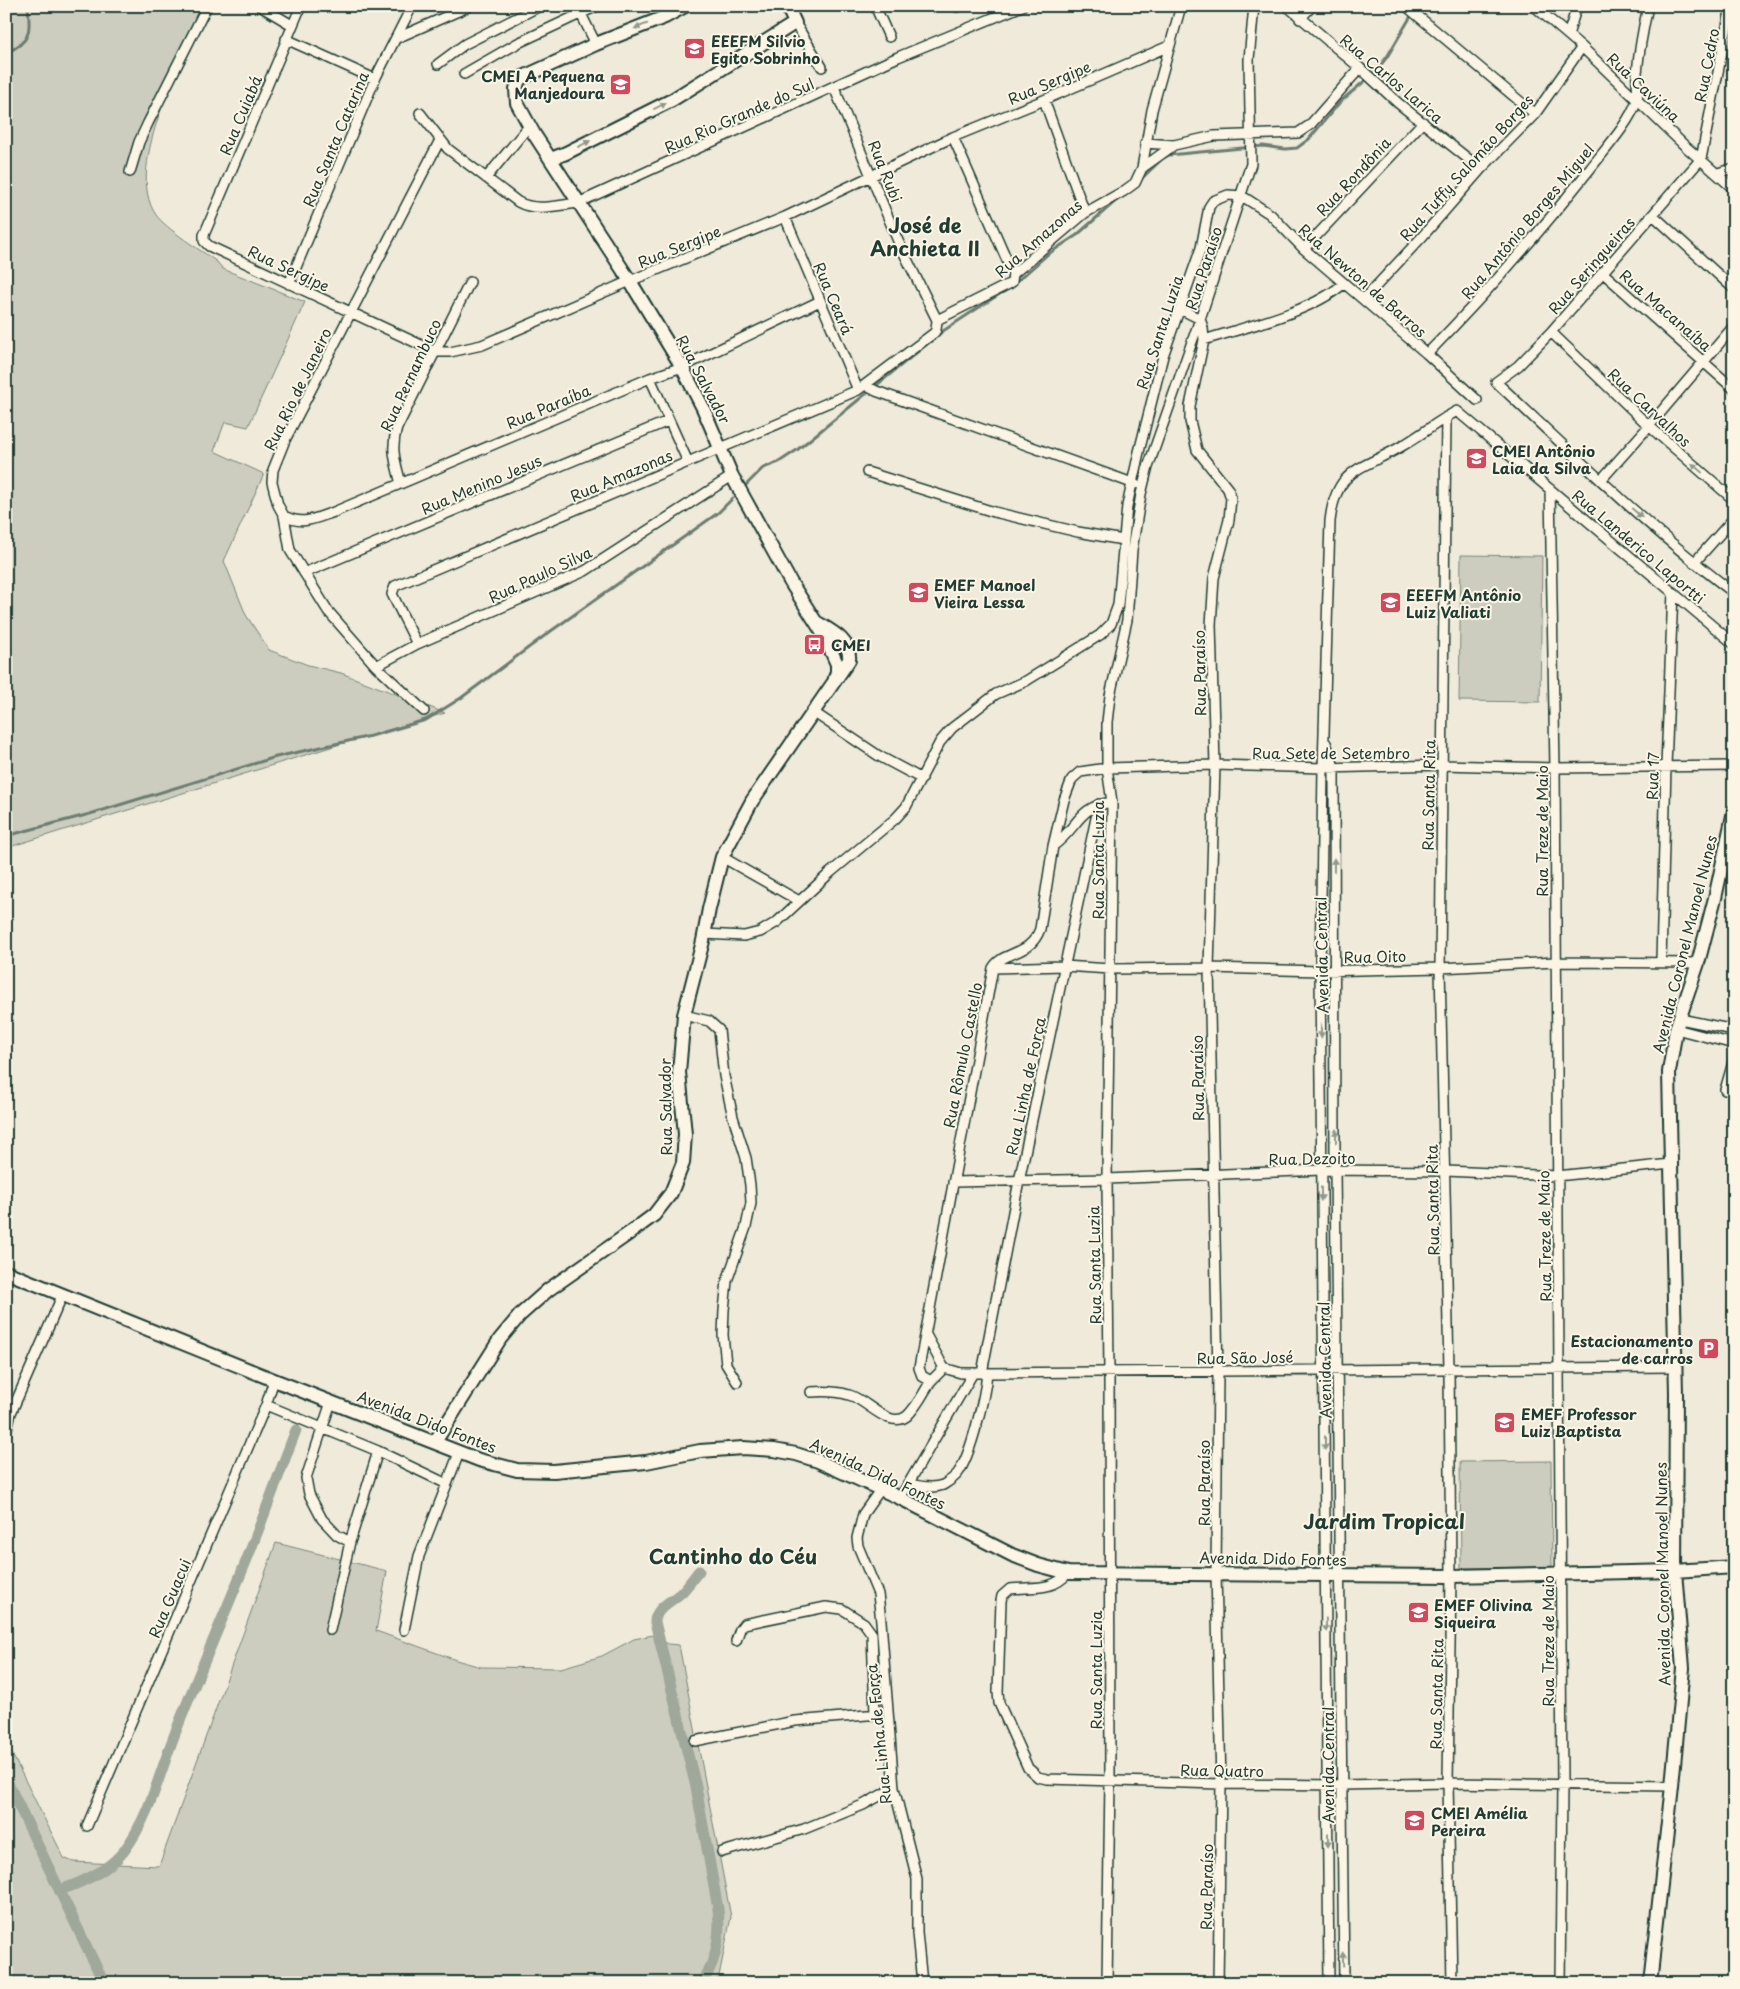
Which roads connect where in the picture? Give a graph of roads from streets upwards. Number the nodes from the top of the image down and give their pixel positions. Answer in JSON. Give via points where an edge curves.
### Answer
{"nodes":[{"id":1,"x":207,"y":6,"type":"edge"},
{"id":2,"x":260,"y":6,"type":"edge"},
{"id":3,"x":302,"y":6,"type":"edge"},
{"id":4,"x":412,"y":6,"type":"edge"},
{"id":5,"x":470,"y":6,"type":"edge"},
{"id":6,"x":540,"y":6,"type":"edge"},
{"id":7,"x":597,"y":6,"type":"edge"},
{"id":8,"x":686,"y":6,"type":"edge"},
{"id":9,"x":788,"y":6,"type":"edge"},
{"id":10,"x":875,"y":6,"type":"edge"},
{"id":11,"x":1022,"y":6,"type":"edge"},
{"id":12,"x":1181,"y":6,"type":"edge"},
{"id":13,"x":1254,"y":6,"type":"edge"},
{"id":14,"x":1287,"y":6,"type":"edge"},
{"id":15,"x":1312,"y":6,"type":"edge"},
{"id":16,"x":1406,"y":6,"type":"edge"},
{"id":17,"x":1534,"y":6,"type":"edge"},
{"id":18,"x":1577,"y":6,"type":"edge"},
{"id":19,"x":1648,"y":6,"type":"edge"},
{"id":20,"x":579,"y":10,"type":"edge"},
{"id":21,"x":1732,"y":12,"type":"edge"},
{"id":22,"x":1300,"y":19,"type":"junction"},
{"id":23,"x":795,"y":23,"type":"junction"},
{"id":24,"x":292,"y":25,"type":"junction"},
{"id":25,"x":1568,"y":35,"type":"junction"},
{"id":26,"x":889,"y":37,"type":"dead end"},
{"id":27,"x":397,"y":38,"type":"junction"},
{"id":28,"x":286,"y":39,"type":"junction"},
{"id":29,"x":596,"y":44,"type":"junction"},
{"id":30,"x":1169,"y":46,"type":"junction"},
{"id":31,"x":1582,"y":47,"type":"junction"},
{"id":32,"x":438,"y":64,"type":"dead end"},
{"id":33,"x":822,"y":67,"type":"dead end"},
{"id":34,"x":1360,"y":68,"type":"junction"},
{"id":35,"x":464,"y":74,"type":"dead end"},
{"id":36,"x":374,"y":79,"type":"junction"},
{"id":37,"x":834,"y":87,"type":"junction"},
{"id":38,"x":1638,"y":99,"type":"junction"},
{"id":39,"x":1044,"y":100,"type":"junction"},
{"id":40,"x":420,"y":113,"type":"dead end"},
{"id":41,"x":1535,"y":114,"type":"junction"},
{"id":42,"x":1423,"y":122,"type":"junction"},
{"id":43,"x":530,"y":126,"type":"junction"},
{"id":44,"x":953,"y":137,"type":"junction"},
{"id":45,"x":1251,"y":139,"type":"junction"},
{"id":46,"x":440,"y":140,"type":"junction"},
{"id":47,"x":1145,"y":143,"type":"junction"},
{"id":48,"x":1174,"y":145,"type":"junction"},
{"id":49,"x":551,"y":159,"type":"junction"},
{"id":50,"x":1701,"y":159,"type":"junction"},
{"id":51,"x":1142,"y":168,"type":"junction"},
{"id":52,"x":1734,"y":168,"type":"edge"},
{"id":53,"x":1481,"y":169,"type":"junction"},
{"id":54,"x":130,"y":172,"type":"dead end"},
{"id":55,"x":1718,"y":173,"type":"junction"},
{"id":56,"x":870,"y":175,"type":"junction"},
{"id":57,"x":486,"y":178,"type":"junction"},
{"id":58,"x":1734,"y":189,"type":"edge"},
{"id":59,"x":1242,"y":196,"type":"junction"},
{"id":60,"x":578,"y":203,"type":"junction"},
{"id":61,"x":1085,"y":213,"type":"junction"},
{"id":62,"x":1653,"y":215,"type":"junction"},
{"id":63,"x":785,"y":217,"type":"junction"},
{"id":64,"x":204,"y":235,"type":"joint"},
{"id":65,"x":1304,"y":249,"type":"junction"},
{"id":66,"x":1602,"y":272,"type":"junction"},
{"id":67,"x":1013,"y":274,"type":"junction"},
{"id":68,"x":630,"y":281,"type":"junction"},
{"id":69,"x":470,"y":282,"type":"dead end"},
{"id":70,"x":289,"y":284,"type":"junction"},
{"id":71,"x":1343,"y":284,"type":"junction"},
{"id":72,"x":1734,"y":289,"type":"edge"},
{"id":73,"x":1364,"y":299,"type":"junction"},
{"id":74,"x":820,"y":301,"type":"junction"},
{"id":75,"x":1180,"y":309,"type":"junction"},
{"id":76,"x":351,"y":311,"type":"junction"},
{"id":77,"x":1200,"y":319,"type":"junction"},
{"id":78,"x":936,"y":320,"type":"junction"},
{"id":79,"x":1734,"y":326,"type":"edge"},
{"id":80,"x":1551,"y":332,"type":"junction"},
{"id":81,"x":1204,"y":340,"type":"junction"},
{"id":82,"x":436,"y":352,"type":"junction"},
{"id":83,"x":1427,"y":354,"type":"junction"},
{"id":84,"x":1703,"y":361,"type":"junction"},
{"id":85,"x":682,"y":367,"type":"junction"},
{"id":86,"x":650,"y":378,"type":"junction"},
{"id":87,"x":863,"y":387,"type":"junction"},
{"id":88,"x":1734,"y":390,"type":"edge"},
{"id":89,"x":1477,"y":400,"type":"dead end"},
{"id":90,"x":1446,"y":417,"type":"junction"},
{"id":91,"x":668,"y":421,"type":"junction"},
{"id":92,"x":1649,"y":426,"type":"junction"},
{"id":93,"x":721,"y":447,"type":"junction"},
{"id":94,"x":688,"y":462,"type":"junction"},
{"id":95,"x":867,"y":472,"type":"dead end"},
{"id":96,"x":732,"y":476,"type":"junction"},
{"id":97,"x":1601,"y":480,"type":"junction"},
{"id":98,"x":1132,"y":483,"type":"junction"},
{"id":99,"x":401,"y":484,"type":"junction"},
{"id":100,"x":1143,"y":486,"type":"junction"},
{"id":101,"x":1550,"y":489,"type":"junction"},
{"id":102,"x":1734,"y":500,"type":"edge"},
{"id":103,"x":284,"y":516,"type":"junction"},
{"id":104,"x":1734,"y":518,"type":"edge"},
{"id":105,"x":1123,"y":540,"type":"junction"},
{"id":106,"x":1694,"y":563,"type":"junction"},
{"id":107,"x":304,"y":573,"type":"junction"},
{"id":108,"x":1672,"y":592,"type":"junction"},
{"id":109,"x":1734,"y":593,"type":"edge"},
{"id":110,"x":417,"y":644,"type":"junction"},
{"id":111,"x":1734,"y":644,"type":"edge"},
{"id":112,"x":376,"y":666,"type":"junction"},
{"id":113,"x":424,"y":711,"type":"dead end"},
{"id":114,"x":813,"y":712,"type":"junction"},
{"id":115,"x":1325,"y":738,"type":"junction"},
{"id":116,"x":1215,"y":765,"type":"junction"},
{"id":117,"x":1443,"y":765,"type":"junction"},
{"id":118,"x":1666,"y":766,"type":"junction"},
{"id":119,"x":1734,"y":766,"type":"edge"},
{"id":120,"x":1107,"y":768,"type":"junction"},
{"id":121,"x":1323,"y":768,"type":"junction"},
{"id":122,"x":1334,"y":768,"type":"junction"},
{"id":123,"x":1555,"y":768,"type":"junction"},
{"id":124,"x":922,"y":779,"type":"junction"},
{"id":125,"x":1112,"y":802,"type":"junction"},
{"id":126,"x":1099,"y":804,"type":"junction"},
{"id":127,"x":1734,"y":811,"type":"edge"},
{"id":128,"x":1053,"y":846,"type":"junction"},
{"id":129,"x":722,"y":857,"type":"junction"},
{"id":130,"x":799,"y":901,"type":"junction"},
{"id":131,"x":704,"y":934,"type":"junction"},
{"id":132,"x":1555,"y":962,"type":"junction"},
{"id":133,"x":1661,"y":962,"type":"junction"},
{"id":134,"x":1698,"y":963,"type":"junction"},
{"id":135,"x":1064,"y":966,"type":"junction"},
{"id":136,"x":993,"y":968,"type":"junction"},
{"id":137,"x":1209,"y":968,"type":"junction"},
{"id":138,"x":1440,"y":968,"type":"junction"},
{"id":139,"x":1110,"y":969,"type":"junction"},
{"id":140,"x":1336,"y":970,"type":"junction"},
{"id":141,"x":1320,"y":971,"type":"junction"},
{"id":142,"x":684,"y":1015,"type":"junction"},
{"id":143,"x":1678,"y":1024,"type":"junction"},
{"id":144,"x":1734,"y":1030,"type":"edge"},
{"id":145,"x":1734,"y":1044,"type":"edge"},
{"id":146,"x":1734,"y":1058,"type":"edge"},
{"id":147,"x":1725,"y":1090,"type":"dead end"},
{"id":148,"x":1671,"y":1164,"type":"junction"},
{"id":149,"x":1321,"y":1170,"type":"junction"},
{"id":150,"x":1336,"y":1170,"type":"junction"},
{"id":151,"x":1446,"y":1171,"type":"junction"},
{"id":152,"x":1213,"y":1175,"type":"junction"},
{"id":153,"x":1558,"y":1176,"type":"junction"},
{"id":154,"x":1107,"y":1179,"type":"junction"},
{"id":155,"x":1019,"y":1181,"type":"junction"},
{"id":156,"x":953,"y":1182,"type":"junction"},
{"id":157,"x":6,"y":1272,"type":"edge"},
{"id":158,"x":63,"y":1294,"type":"junction"},
{"id":159,"x":926,"y":1335,"type":"junction"},
{"id":160,"x":1675,"y":1367,"type":"junction"},
{"id":161,"x":944,"y":1368,"type":"junction"},
{"id":162,"x":1559,"y":1368,"type":"junction"},
{"id":163,"x":1325,"y":1369,"type":"junction"},
{"id":164,"x":1338,"y":1369,"type":"junction"},
{"id":165,"x":1449,"y":1369,"type":"junction"},
{"id":166,"x":1109,"y":1372,"type":"junction"},
{"id":167,"x":1218,"y":1372,"type":"junction"},
{"id":168,"x":981,"y":1373,"type":"junction"},
{"id":169,"x":274,"y":1380,"type":"junction"},
{"id":170,"x":931,"y":1381,"type":"junction"},
{"id":171,"x":737,"y":1382,"type":"dead end"},
{"id":172,"x":811,"y":1392,"type":"dead end"},
{"id":173,"x":331,"y":1402,"type":"junction"},
{"id":174,"x":266,"y":1405,"type":"junction"},
{"id":175,"x":323,"y":1430,"type":"junction"},
{"id":176,"x":6,"y":1433,"type":"edge"},
{"id":177,"x":435,"y":1442,"type":"junction"},
{"id":178,"x":378,"y":1451,"type":"junction"},
{"id":179,"x":459,"y":1453,"type":"junction"},
{"id":180,"x":447,"y":1484,"type":"junction"},
{"id":181,"x":908,"y":1484,"type":"junction"},
{"id":182,"x":880,"y":1490,"type":"junction"},
{"id":183,"x":900,"y":1498,"type":"junction"},
{"id":184,"x":350,"y":1542,"type":"junction"},
{"id":185,"x":1734,"y":1567,"type":"edge"},
{"id":186,"x":1675,"y":1572,"type":"junction"},
{"id":187,"x":1068,"y":1573,"type":"junction"},
{"id":188,"x":1216,"y":1573,"type":"junction"},
{"id":189,"x":1109,"y":1574,"type":"junction"},
{"id":190,"x":1560,"y":1575,"type":"junction"},
{"id":191,"x":1325,"y":1576,"type":"junction"},
{"id":192,"x":1340,"y":1576,"type":"junction"},
{"id":193,"x":1451,"y":1576,"type":"junction"},
{"id":194,"x":330,"y":1630,"type":"dead end"},
{"id":195,"x":404,"y":1630,"type":"dead end"},
{"id":196,"x":736,"y":1641,"type":"dead end"},
{"id":197,"x":875,"y":1714,"type":"junction"},
{"id":198,"x":887,"y":1714,"type":"junction"},
{"id":199,"x":695,"y":1741,"type":"dead end"},
{"id":200,"x":1110,"y":1781,"type":"junction"},
{"id":201,"x":1448,"y":1783,"type":"junction"},
{"id":202,"x":1220,"y":1784,"type":"junction"},
{"id":203,"x":1327,"y":1784,"type":"junction"},
{"id":204,"x":1562,"y":1784,"type":"junction"},
{"id":205,"x":1340,"y":1785,"type":"junction"},
{"id":206,"x":1672,"y":1786,"type":"junction"},
{"id":207,"x":894,"y":1788,"type":"junction"},
{"id":208,"x":87,"y":1826,"type":"dead end"},
{"id":209,"x":722,"y":1852,"type":"dead end"},
{"id":210,"x":922,"y":1983,"type":"edge"},
{"id":211,"x":1107,"y":1983,"type":"edge"},
{"id":212,"x":1218,"y":1983,"type":"edge"},
{"id":213,"x":1329,"y":1983,"type":"edge"},
{"id":214,"x":1344,"y":1983,"type":"edge"},
{"id":215,"x":1452,"y":1983,"type":"edge"},
{"id":216,"x":1560,"y":1983,"type":"edge"},
{"id":217,"x":1650,"y":1983,"type":"edge"}],
"edges":[{"from":1,"to":54,"type":"street","via":[[139,142]]},
{"from":2,"to":24,"type":"street"},
{"from":3,"to":24,"type":"street","name":"Rua Cuiabá"},
{"from":4,"to":27,"type":"street","name":"Rua Santa Catarina"},
{"from":5,"to":27,"type":"street"},
{"from":6,"to":32,"type":"street","via":[[465,44]]},
{"from":7,"to":20,"type":"street"},
{"from":8,"to":29,"type":"street","one_way":true},
{"from":9,"to":23,"type":"street"},
{"from":10,"to":26,"type":"street"},
{"from":11,"to":37,"type":"street","name":"Rua Rio Grande do Sul"},
{"from":12,"to":30,"type":"street","name":"Rua Amazonas"},
{"from":13,"to":45,"type":"street","name":"Rua Paraíso","via":[[1249,58]]},
{"from":14,"to":22,"type":"street","name":"Rua Carlos Larica"},
{"from":15,"to":22,"type":"street"},
{"from":16,"to":41,"type":"street"},
{"from":17,"to":25,"type":"street","name":"Rua Caviúna"},
{"from":18,"to":25,"type":"street"},
{"from":19,"to":38,"type":"street","via":[[1640,44]]},
{"from":20,"to":29,"type":"street"},
{"from":20,"to":35,"type":"street"},
{"from":21,"to":50,"type":"street","name":"Rua Cedro"},
{"from":22,"to":34,"type":"street","name":"Rua Carlos Larica"},
{"from":23,"to":33,"type":"street"},
{"from":49,"to":23,"type":"street","one_way":true,"via":[[672,100]]},
{"from":24,"to":28,"type":"street","name":"Rua Cuiabá"},
{"from":25,"to":31,"type":"street","name":"Rua Caviúna"},
{"from":27,"to":36,"type":"street","name":"Rua Santa Catarina"},
{"from":28,"to":36,"type":"street"},
{"from":28,"to":64,"type":"street","name":"Rua Cuiabá"},
{"from":29,"to":43,"type":"street","name":"Rua Salvador","via":[[519,79],[517,103]]},
{"from":30,"to":39,"type":"street","name":"Rua Sergipe"},
{"from":30,"to":47,"type":"street","name":"Rua Amazonas"},
{"from":31,"to":38,"type":"street","name":"Rua Caviúna"},
{"from":31,"to":41,"type":"street","name":"Rua Tuffy Salomão Borges"},
{"from":34,"to":42,"type":"street","name":"Rua Carlos Larica"},
{"from":34,"to":45,"type":"street","via":[[1304,129]]},
{"from":36,"to":70,"type":"street","name":"Rua Santa Catarina"},
{"from":37,"to":56,"type":"street","name":"Rua Rubi"},
{"from":37,"to":60,"type":"street","name":"Rua Rio Grande do Sul"},
{"from":38,"to":50,"type":"street","name":"Rua Caviúna"},
{"from":38,"to":83,"type":"street","name":"Rua Antônio Borges Miguel","via":[[1614,138],[1571,193],[1482,298]]},
{"from":39,"to":44,"type":"street","name":"Rua Sergipe"},
{"from":39,"to":61,"type":"street"},
{"from":40,"to":46,"type":"street","name":"Rua Rio Grande do Sul"},
{"from":41,"to":53,"type":"street","name":"Rua Tuffy Salomão Borges"},
{"from":42,"to":53,"type":"street","name":"Rua Carlos Larica"},
{"from":42,"to":65,"type":"street","name":"Rua Rondônia"},
{"from":43,"to":49,"type":"street","name":"Rua Salvador"},
{"from":43,"to":57,"type":"street"},
{"from":44,"to":56,"type":"street","name":"Rua Sergipe"},
{"from":44,"to":67,"type":"street"},
{"from":45,"to":48,"type":"street","via":[[1214,136]]},
{"from":45,"to":59,"type":"street","name":"Rua Paraíso","via":[[1251,164]]},
{"from":46,"to":57,"type":"street","name":"Rua Rio Grande do Sul"},
{"from":46,"to":76,"type":"street","name":"Rua Rio de Janeiro"},
{"from":47,"to":48,"type":"street"},
{"from":47,"to":51,"type":"street","name":"Rua Amazonas"},
{"from":48,"to":51,"type":"street"},
{"from":49,"to":60,"type":"street","name":"Rua Salvador"},
{"from":50,"to":55,"type":"street","name":"Rua Caviúna"},
{"from":50,"to":62,"type":"street","name":"Rua Seringueiras"},
{"from":51,"to":61,"type":"street","name":"Rua Amazonas","via":[[1135,183]]},
{"from":52,"to":55,"type":"street"},
{"from":53,"to":73,"type":"street","name":"Rua Tuffy Salomão Borges"},
{"from":55,"to":58,"type":"street","name":"Rua Caviúna"},
{"from":56,"to":63,"type":"street","name":"Rua Sergipe"},
{"from":56,"to":78,"type":"street","name":"Rua Rubi"},
{"from":57,"to":60,"type":"street","name":"Rua Rio Grande do Sul","via":[[526,206],[535,208]]},
{"from":59,"to":65,"type":"street","name":"Rua Newton de Barros","via":[[1270,214]]},
{"from":59,"to":75,"type":"street","name":"Rua Santa Luzia","via":[[1223,196],[1213,200],[1209,207],[1201,248]]},
{"from":59,"to":77,"type":"street","name":"Rua Paraíso"},
{"from":60,"to":68,"type":"street","name":"Rua Salvador"},
{"from":61,"to":67,"type":"street","name":"Rua Amazonas"},
{"from":62,"to":66,"type":"street","name":"Rua Seringueiras"},
{"from":62,"to":72,"type":"street"},
{"from":63,"to":68,"type":"street","name":"Rua Sergipe"},
{"from":63,"to":74,"type":"street","name":"Rua Ceará"},
{"from":64,"to":70,"type":"street","name":"Rua Sergipe","via":[[209,246]]},
{"from":65,"to":71,"type":"street","name":"Rua Newton de Barros"},
{"from":66,"to":80,"type":"street","name":"Rua Seringueiras"},
{"from":66,"to":84,"type":"street","name":"Rua Macanaíba"},
{"from":67,"to":78,"type":"street","name":"Rua Amazonas","via":[[1009,284]]},
{"from":68,"to":82,"type":"street","name":"Rua Sergipe","via":[[482,345]]},
{"from":68,"to":85,"type":"street","name":"Rua Salvador"},
{"from":69,"to":82,"type":"street","name":"Rua Pernambuco"},
{"from":70,"to":76,"type":"street","name":"Rua Sergipe"},
{"from":71,"to":73,"type":"street","name":"Rua Newton de Barros"},
{"from":71,"to":81,"type":"street","via":[[1332,295],[1310,305]]},
{"from":73,"to":83,"type":"street","name":"Rua Newton de Barros"},
{"from":74,"to":85,"type":"street","name":"Rua Paraíba"},
{"from":74,"to":87,"type":"street","name":"Rua Ceará"},
{"from":75,"to":77,"type":"street"},
{"from":75,"to":98,"type":"street","name":"Rua Santa Luzia","via":[[1162,356]]},
{"from":76,"to":82,"type":"street","name":"Rua Sergipe"},
{"from":76,"to":103,"type":"street","name":"Rua Rio de Janeiro","via":[[273,470],[272,482]]},
{"from":77,"to":81,"type":"street","name":"Rua Paraíso"},
{"from":77,"to":100,"type":"street","name":"Rua Santa Luzia"},
{"from":78,"to":87,"type":"street","name":"Rua Amazonas","via":[[934,333]]},
{"from":79,"to":84,"type":"street"},
{"from":80,"to":92,"type":"street","name":"Rua Carvalhos"},
{"from":80,"to":97,"type":"street","name":"Rua Seringueiras","via":[[1518,366],[1496,382]]},
{"from":81,"to":116,"type":"street","name":"Rua Paraíso","via":[[1190,406],[1190,421],[1197,450],[1228,489],[1231,498],[1230,520],[1214,578],[1212,601]]},
{"from":82,"to":99,"type":"street","name":"Rua Pernambuco","via":[[393,441],[392,450]]},
{"from":83,"to":89,"type":"street","name":"Rua Newton de Barros"},
{"from":84,"to":88,"type":"street","name":"Rua Macanaíba"},
{"from":84,"to":92,"type":"street"},
{"from":85,"to":86,"type":"street","name":"Rua Paraíba"},
{"from":85,"to":93,"type":"street","name":"Rua Salvador"},
{"from":86,"to":91,"type":"street"},
{"from":86,"to":99,"type":"street","name":"Rua Paraíba"},
{"from":87,"to":93,"type":"street","name":"Rua Amazonas"},
{"from":87,"to":98,"type":"street"},
{"from":90,"to":101,"type":"street","name":"Rua Landerico Laportti","via":[[1457,411]]},
{"from":90,"to":115,"type":"street","name":"Avenida Central","via":[[1348,476],[1336,493],[1330,521]]},
{"from":90,"to":117,"type":"street","name":"Rua Santa Rita"},
{"from":91,"to":94,"type":"street"},
{"from":91,"to":107,"type":"street","name":"Rua Menino Jesus"},
{"from":92,"to":97,"type":"street"},
{"from":102,"to":92,"type":"street","name":"Rua Carvalhos","one_way":true},
{"from":93,"to":94,"type":"street","name":"Rua Amazonas"},
{"from":93,"to":96,"type":"street","name":"Rua Salvador"},
{"from":94,"to":110,"type":"street","name":"Rua Amazonas","via":[[395,586],[392,594]]},
{"from":95,"to":105,"type":"street","via":[[994,512]]},
{"from":96,"to":110,"type":"street","name":"Rua Paulo Silva","via":[[585,571]]},
{"from":96,"to":114,"type":"street","name":"Rua Salvador","via":[[816,622],[845,642],[850,653],[850,660]]},
{"from":97,"to":106,"type":"street","one_way":true},
{"from":98,"to":100,"type":"street"},
{"from":98,"to":105,"type":"street","name":"Rua Santa Luzia"},
{"from":99,"to":103,"type":"street","name":"Rua Paraíba","via":[[306,522]]},
{"from":100,"to":120,"type":"street","name":"Rua Santa Luzia","via":[[1132,550],[1127,620],[1110,696]]},
{"from":101,"to":108,"type":"street","name":"Rua Landerico Laportti"},
{"from":101,"to":123,"type":"street","name":"Rua Treze de Maio"},
{"from":103,"to":107,"type":"street","name":"Rua Rio de Janeiro","via":[[290,550]]},
{"from":104,"to":106,"type":"street"},
{"from":105,"to":124,"type":"street","name":"Rua Santa Luzia","via":[[1118,605],[1111,624],[1078,649],[975,708],[940,742]]},
{"from":106,"to":109,"type":"street"},
{"from":107,"to":112,"type":"street","name":"Rua Rio de Janeiro","via":[[328,611]]},
{"from":108,"to":111,"type":"street","name":"Rua Landerico Laportti"},
{"from":108,"to":118,"type":"street","name":"Rua 17"},
{"from":110,"to":112,"type":"street","name":"Rua Paulo Silva"},
{"from":112,"to":113,"type":"street","name":"Rua Rio de Janeiro"},
{"from":114,"to":124,"type":"street","via":[[878,756]]},
{"from":114,"to":129,"type":"street","name":"Rua Salvador","via":[[752,801]]},
{"from":115,"to":121,"type":"street","name":"Avenida Central"},
{"from":115,"to":122,"type":"street","name":"Avenida Central"},
{"from":116,"to":120,"type":"street","name":"Rua Sete de Setembro"},
{"from":116,"to":121,"type":"street","name":"Rua Sete de Setembro"},
{"from":116,"to":137,"type":"street","name":"Rua Paraíso"},
{"from":117,"to":122,"type":"street","name":"Rua Sete de Setembro"},
{"from":117,"to":123,"type":"street","name":"Rua Sete de Setembro"},
{"from":117,"to":138,"type":"street","name":"Rua Santa Rita"},
{"from":118,"to":119,"type":"street","name":"Rua Sete de Setembro"},
{"from":118,"to":123,"type":"street","name":"Rua Sete de Setembro"},
{"from":118,"to":133,"type":"street","name":"Rua 17"},
{"from":120,"to":125,"type":"street","name":"Rua Santa Luzia"},
{"from":120,"to":128,"type":"street","name":"Rua Rômulo Castello","via":[[1080,772],[1072,779]]},
{"from":121,"to":122,"type":"street","name":"Rua Sete de Setembro"},
{"from":121,"to":141,"type":"street","name":"Avenida Central"},
{"from":140,"to":122,"type":"street","name":"Avenida Central","one_way":true},
{"from":123,"to":132,"type":"street","name":"Rua Treze de Maio"},
{"from":124,"to":130,"type":"street","name":"Rua Santa Luzia","via":[[895,819]]},
{"from":125,"to":126,"type":"street"},
{"from":125,"to":139,"type":"street","name":"Rua Santa Luzia"},
{"from":126,"to":128,"type":"street","via":[[1088,810]]},
{"from":126,"to":135,"type":"street","name":"Rua Linha de Força"},
{"from":127,"to":134,"type":"street","name":"Avenida Coronel Manoel Nunes"},
{"from":128,"to":136,"type":"street","name":"Rua Rômulo Castello","via":[[1036,939],[1029,946],[1000,960]]},
{"from":129,"to":130,"type":"street"},
{"from":129,"to":131,"type":"street","name":"Rua Salvador"},
{"from":130,"to":131,"type":"street","name":"Rua Santa Luzia","via":[[778,922],[760,932],[744,936]]},
{"from":131,"to":142,"type":"street","name":"Rua Salvador"},
{"from":132,"to":133,"type":"street","name":"Rua Oito"},
{"from":132,"to":138,"type":"street","name":"Rua Oito"},
{"from":132,"to":153,"type":"street","name":"Rua Treze de Maio"},
{"from":133,"to":134,"type":"street","name":"Rua Oito"},
{"from":134,"to":143,"type":"street","name":"Avenida Coronel Manoel Nunes"},
{"from":135,"to":136,"type":"street","name":"Rua Oito"},
{"from":135,"to":139,"type":"street","name":"Rua Oito"},
{"from":135,"to":155,"type":"street","name":"Rua Linha de Força"},
{"from":136,"to":156,"type":"street","name":"Rua Rômulo Castello"},
{"from":137,"to":139,"type":"street","name":"Rua Oito"},
{"from":137,"to":141,"type":"street","name":"Rua Oito"},
{"from":137,"to":152,"type":"street","name":"Rua Paraíso"},
{"from":138,"to":140,"type":"street","name":"Rua Oito"},
{"from":138,"to":151,"type":"street","name":"Rua Santa Rita"},
{"from":139,"to":154,"type":"street","name":"Rua Santa Luzia"},
{"from":140,"to":141,"type":"street","name":"Rua Oito"},
{"from":150,"to":140,"type":"street","name":"Avenida Central","one_way":true},
{"from":141,"to":149,"type":"street","name":"Avenida Central","one_way":true},
{"from":142,"to":171,"type":"street","via":[[709,1021],[719,1030],[732,1117],[746,1158],[750,1203],[746,1226],[727,1281],[724,1310],[726,1364]]},
{"from":142,"to":177,"type":"street","name":"Rua Salvador","via":[[679,1072],[685,1134],[683,1163],[670,1193],[654,1215],[548,1290],[520,1315],[500,1339]]},
{"from":143,"to":144,"type":"street"},
{"from":143,"to":145,"type":"street"},
{"from":143,"to":148,"type":"street","name":"Avenida Coronel Manoel Nunes","via":[[1669,1072]]},
{"from":146,"to":147,"type":"street"},
{"from":148,"to":153,"type":"street","name":"Rua Dezoito"},
{"from":148,"to":160,"type":"street","name":"Avenida Coronel Manoel Nunes"},
{"from":149,"to":150,"type":"street","name":"Rua Dezoito"},
{"from":149,"to":152,"type":"street","name":"Rua Dezoito"},
{"from":149,"to":163,"type":"street","name":"Avenida Central","one_way":true},
{"from":150,"to":151,"type":"street","name":"Rua Dezoito"},
{"from":150,"to":164,"type":"street","name":"Avenida Central"},
{"from":151,"to":153,"type":"street","name":"Rua Dezoito"},
{"from":151,"to":165,"type":"street","name":"Rua Santa Rita"},
{"from":152,"to":154,"type":"street","name":"Rua Dezoito"},
{"from":152,"to":167,"type":"street","name":"Rua Paraíso"},
{"from":153,"to":162,"type":"street","name":"Rua Treze de Maio"},
{"from":154,"to":155,"type":"street","name":"Rua Dezoito"},
{"from":154,"to":166,"type":"street","name":"Rua Santa Luzia"},
{"from":155,"to":156,"type":"street","name":"Rua Dezoito"},
{"from":155,"to":168,"type":"street","name":"Rua Linha de Força"},
{"from":156,"to":159,"type":"street","name":"Rua Rômulo Castello"},
{"from":157,"to":158,"type":"street","name":"Avenida Dido Fontes"},
{"from":158,"to":169,"type":"street","name":"Avenida Dido Fontes"},
{"from":158,"to":176,"type":"street"},
{"from":159,"to":161,"type":"street"},
{"from":159,"to":170,"type":"street","name":"Rua Rômulo Castello","via":[[919,1368],[922,1376]]},
{"from":160,"to":162,"type":"street","name":"Rua São José"},
{"from":160,"to":186,"type":"street","name":"Avenida Coronel Manoel Nunes"},
{"from":161,"to":168,"type":"street","name":"Rua São José","via":[[961,1373]]},
{"from":161,"to":170,"type":"street"},
{"from":162,"to":165,"type":"street","name":"Rua São José"},
{"from":162,"to":190,"type":"street","name":"Rua Treze de Maio"},
{"from":163,"to":164,"type":"street","name":"Rua São José"},
{"from":163,"to":167,"type":"street","name":"Rua São José"},
{"from":163,"to":191,"type":"street","name":"Avenida Central","one_way":true},
{"from":164,"to":165,"type":"street","name":"Rua São José"},
{"from":164,"to":192,"type":"street","name":"Avenida Central"},
{"from":165,"to":193,"type":"street","name":"Rua Santa Rita"},
{"from":166,"to":167,"type":"street","name":"Rua São José"},
{"from":166,"to":168,"type":"street","name":"Rua São José"},
{"from":166,"to":189,"type":"street","name":"Rua Santa Luzia"},
{"from":167,"to":188,"type":"street","name":"Rua Paraíso"},
{"from":168,"to":181,"type":"street","name":"Rua Linha de Força"},
{"from":168,"to":181,"type":"street","via":[[986,1389],[964,1464],[942,1485]]},
{"from":169,"to":173,"type":"street","name":"Avenida Dido Fontes"},
{"from":169,"to":174,"type":"street","name":"Rua Guacui"},
{"from":170,"to":172,"type":"street","via":[[907,1416],[898,1419],[882,1416],[850,1395],[832,1391]]},
{"from":173,"to":175,"type":"street"},
{"from":173,"to":177,"type":"street","name":"Avenida Dido Fontes"},
{"from":174,"to":175,"type":"street"},
{"from":174,"to":208,"type":"street","name":"Rua Guacui"},
{"from":175,"to":178,"type":"street"},
{"from":175,"to":184,"type":"street","via":[[306,1478],[309,1494],[322,1519],[337,1535]]},
{"from":177,"to":179,"type":"street","name":"Avenida Dido Fontes"},
{"from":178,"to":180,"type":"street"},
{"from":178,"to":184,"type":"street"},
{"from":179,"to":180,"type":"street"},
{"from":179,"to":182,"type":"street","name":"Avenida Dido Fontes","via":[[517,1470],[554,1471],[646,1462],[700,1451],[774,1450],[818,1461]]},
{"from":180,"to":195,"type":"street","via":[[419,1556]]},
{"from":181,"to":183,"type":"street","name":"Rua Linha de Força"},
{"from":182,"to":183,"type":"street","name":"Avenida Dido Fontes"},
{"from":182,"to":198,"type":"street","name":"Rua Linha de Força","via":[[863,1514],[857,1538],[878,1594]]},
{"from":183,"to":187,"type":"street","name":"Avenida Dido Fontes","via":[[1012,1555]]},
{"from":184,"to":194,"type":"street"},
{"from":185,"to":186,"type":"street","name":"Avenida Dido Fontes"},
{"from":186,"to":190,"type":"street","name":"Avenida Dido Fontes"},
{"from":186,"to":206,"type":"street","name":"Avenida Coronel Manoel Nunes","via":[[1683,1668]]},
{"from":187,"to":189,"type":"street","name":"Avenida Dido Fontes"},
{"from":187,"to":200,"type":"street","name":"Rua Quatro","via":[[1057,1584],[1010,1589],[1002,1596],[998,1698],[1032,1773],[1047,1779]]},
{"from":188,"to":189,"type":"street","name":"Avenida Dido Fontes"},
{"from":188,"to":191,"type":"street","name":"Avenida Dido Fontes"},
{"from":188,"to":202,"type":"street","name":"Rua Paraíso"},
{"from":189,"to":200,"type":"street","name":"Rua Santa Luzia"},
{"from":190,"to":193,"type":"street","name":"Avenida Dido Fontes"},
{"from":190,"to":204,"type":"street","name":"Rua Treze de Maio"},
{"from":191,"to":192,"type":"street","name":"Avenida Dido Fontes"},
{"from":191,"to":203,"type":"street","name":"Avenida Central","one_way":true},
{"from":192,"to":193,"type":"street","name":"Avenida Dido Fontes"},
{"from":192,"to":205,"type":"street","name":"Avenida Central"},
{"from":193,"to":201,"type":"street","name":"Rua Santa Rita"},
{"from":196,"to":197,"type":"street","via":[[744,1624],[826,1607],[842,1609],[864,1623],[872,1634]]},
{"from":197,"to":198,"type":"street"},
{"from":197,"to":199,"type":"street","via":[[794,1721]]},
{"from":198,"to":207,"type":"street","name":"Rua Linha de Força"},
{"from":200,"to":202,"type":"street","name":"Rua Quatro"},
{"from":200,"to":211,"type":"street","name":"Rua Santa Luzia"},
{"from":201,"to":204,"type":"street","name":"Rua Quatro"},
{"from":201,"to":205,"type":"street","name":"Rua Quatro"},
{"from":201,"to":215,"type":"street","name":"Rua Santa Rita"},
{"from":202,"to":203,"type":"street","name":"Rua Quatro"},
{"from":202,"to":212,"type":"street","name":"Rua Paraíso"},
{"from":203,"to":205,"type":"street","name":"Rua Quatro"},
{"from":203,"to":213,"type":"street","name":"Avenida Central","one_way":true},
{"from":204,"to":206,"type":"street","name":"Rua Quatro"},
{"from":204,"to":216,"type":"street","name":"Rua Treze de Maio"},
{"from":214,"to":205,"type":"street","name":"Avenida Central","one_way":true},
{"from":206,"to":217,"type":"street","name":"Avenida Coronel Manoel Nunes"},
{"from":207,"to":209,"type":"street","via":[[863,1805],[804,1829]]},
{"from":207,"to":210,"type":"street","name":"Rua Linha de Força","via":[[917,1879],[917,1933]]}]}
